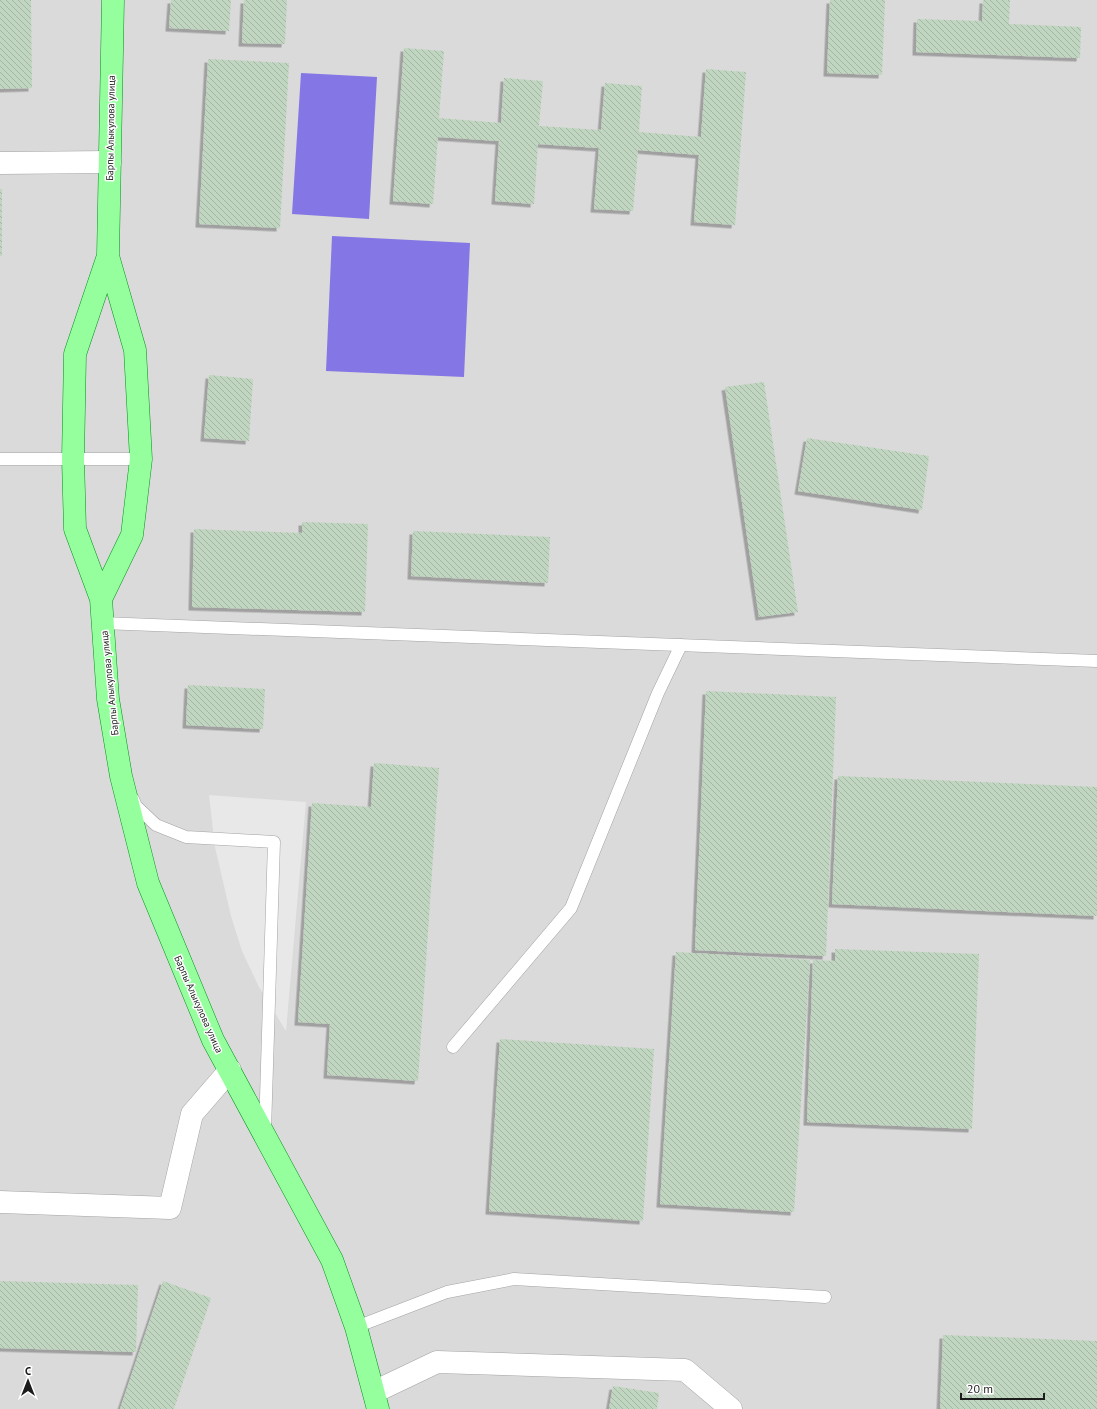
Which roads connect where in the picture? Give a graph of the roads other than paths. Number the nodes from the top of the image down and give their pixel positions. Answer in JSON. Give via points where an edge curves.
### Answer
{"nodes":[{"id":1,"x":114,"y":0,"type":"edge"},
{"id":2,"x":110,"y":162,"type":"junction"},
{"id":3,"x":0,"y":164,"type":"edge"},
{"id":4,"x":108,"y":256,"type":"junction"},
{"id":5,"x":0,"y":459,"type":"edge"},
{"id":6,"x":73,"y":459,"type":"junction"},
{"id":7,"x":141,"y":459,"type":"junction"},
{"id":8,"x":101,"y":599,"type":"junction"},
{"id":9,"x":102,"y":623,"type":"junction"},
{"id":10,"x":680,"y":646,"type":"junction"},
{"id":11,"x":1097,"y":661,"type":"edge"},
{"id":12,"x":121,"y":776,"type":"junction"},
{"id":13,"x":453,"y":1047,"type":"dead end"},
{"id":14,"x":230,"y":1070,"type":"junction"},
{"id":15,"x":264,"y":1135,"type":"junction"},
{"id":16,"x":0,"y":1202,"type":"edge"},
{"id":17,"x":825,"y":1297,"type":"dead end"},
{"id":18,"x":356,"y":1327,"type":"junction"},
{"id":19,"x":376,"y":1401,"type":"edge"},
{"id":20,"x":732,"y":1409,"type":"edge"}],
"edges":[{"from":1,"to":2,"type":"main road","name":"Барпы Алыкулова улица"},
{"from":2,"to":3,"type":"street"},
{"from":2,"to":4,"type":"main road","name":"Барпы Алыкулова улица"},
{"from":4,"to":6,"type":"main road","name":"Барпы Алыкулова улица","via":[[75,354]]},
{"from":4,"to":7,"type":"main road","name":"Барпы Алыкулова улица","via":[[135,350]]},
{"from":5,"to":6,"type":"lane"},
{"from":6,"to":7,"type":"lane"},
{"from":6,"to":8,"type":"main road","name":"Барпы Алыкулова улица","via":[[75,529]]},
{"from":7,"to":8,"type":"main road","name":"Барпы Алыкулова улица","via":[[132,535]]},
{"from":8,"to":9,"type":"main road","name":"Барпы Алыкулова улица"},
{"from":9,"to":10,"type":"lane"},
{"from":9,"to":12,"type":"main road","name":"Барпы Алыкулова улица","via":[[108,699]]},
{"from":10,"to":11,"type":"lane"},
{"from":10,"to":13,"type":"lane","via":[[658,693],[571,908]]},
{"from":12,"to":14,"type":"main road","name":"Барпы Алыкулова улица","via":[[148,883],[213,1040]]},
{"from":12,"to":15,"type":"lane","via":[[136,806],[156,825],[186,837],[274,842]]},
{"from":14,"to":15,"type":"main road","name":"Барпы Алыкулова улица"},
{"from":14,"to":16,"type":"street","via":[[192,1114],[170,1208]]},
{"from":15,"to":18,"type":"main road","name":"Барпы Алыкулова улица","via":[[332,1260]]},
{"from":17,"to":18,"type":"lane","via":[[514,1279],[447,1292]]},
{"from":18,"to":19,"type":"main road","name":"Барпы Алыкулова улица"},
{"from":19,"to":20,"type":"street","via":[[437,1362],[685,1370]]}]}
